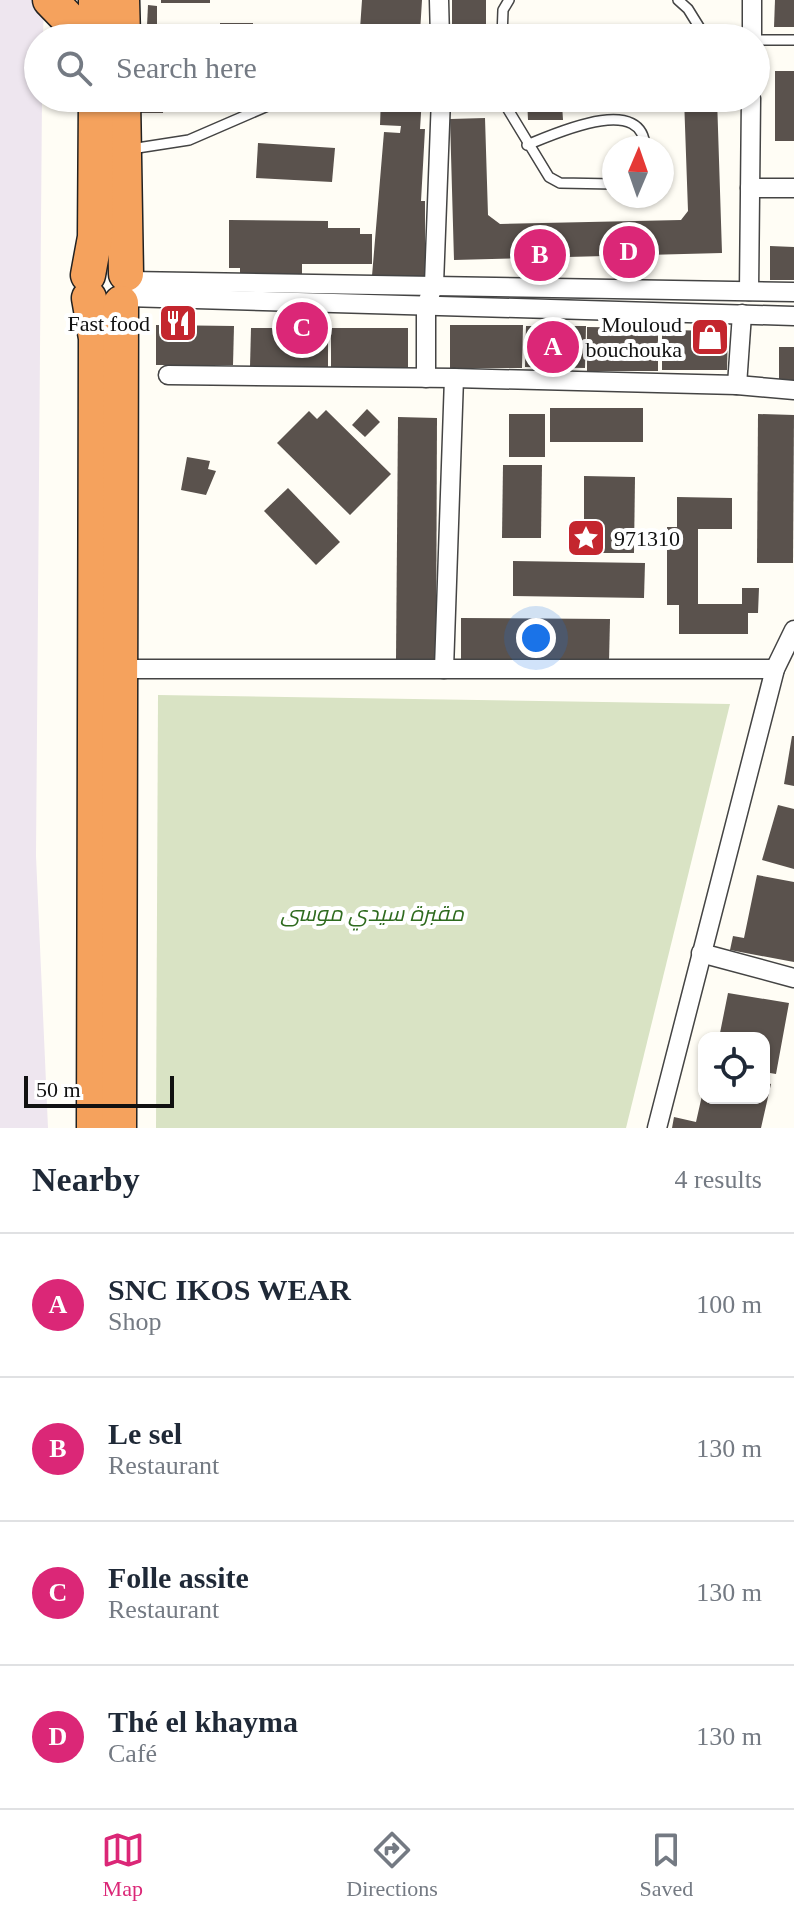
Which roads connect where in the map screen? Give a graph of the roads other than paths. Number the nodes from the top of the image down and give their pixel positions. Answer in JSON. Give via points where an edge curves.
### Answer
{"nodes":[{"id":1,"x":50,"y":0,"type":"edge"},
{"id":2,"x":96,"y":0,"type":"edge"},
{"id":3,"x":122,"y":0,"type":"edge"},
{"id":4,"x":439,"y":0,"type":"edge"},
{"id":5,"x":509,"y":0,"type":"edge"},
{"id":6,"x":678,"y":0,"type":"edge"},
{"id":7,"x":752,"y":0,"type":"edge"},
{"id":8,"x":73,"y":24,"type":"edge"},
{"id":9,"x":96,"y":24,"type":"edge"},
{"id":10,"x":123,"y":24,"type":"edge"},
{"id":11,"x":440,"y":24,"type":"edge"},
{"id":12,"x":502,"y":24,"type":"edge"},
{"id":13,"x":697,"y":24,"type":"edge"},
{"id":14,"x":753,"y":24,"type":"edge"},
{"id":15,"x":770,"y":39,"type":"edge"},
{"id":16,"x":794,"y":40,"type":"edge"},
{"id":17,"x":96,"y":112,"type":"edge"},
{"id":18,"x":123,"y":112,"type":"edge"},
{"id":19,"x":254,"y":112,"type":"edge"},
{"id":20,"x":441,"y":112,"type":"edge"},
{"id":21,"x":508,"y":112,"type":"edge"},
{"id":22,"x":751,"y":112,"type":"edge"},
{"id":23,"x":639,"y":136,"type":"edge"},
{"id":24,"x":527,"y":145,"type":"junction"},
{"id":25,"x":124,"y":150,"type":"junction"},
{"id":26,"x":602,"y":184,"type":"edge"},
{"id":27,"x":750,"y":188,"type":"junction"},
{"id":28,"x":794,"y":188,"type":"edge"},
{"id":29,"x":434,"y":284,"type":"junction"},
{"id":30,"x":114,"y":288,"type":"junction"},
{"id":31,"x":749,"y":291,"type":"junction"},
{"id":32,"x":794,"y":292,"type":"edge"},
{"id":33,"x":426,"y":306,"type":"junction"},
{"id":34,"x":742,"y":314,"type":"junction"},
{"id":35,"x":794,"y":316,"type":"edge"},
{"id":36,"x":168,"y":375,"type":"dead end"},
{"id":37,"x":426,"y":378,"type":"junction"},
{"id":38,"x":454,"y":378,"type":"junction"},
{"id":39,"x":737,"y":385,"type":"junction"},
{"id":40,"x":794,"y":390,"type":"edge"},
{"id":41,"x":794,"y":630,"type":"edge"},
{"id":42,"x":121,"y":669,"type":"junction"},
{"id":43,"x":444,"y":669,"type":"junction"},
{"id":44,"x":775,"y":669,"type":"junction"},
{"id":45,"x":701,"y":953,"type":"junction"},
{"id":46,"x":794,"y":978,"type":"edge"},
{"id":47,"x":94,"y":1128,"type":"edge"},
{"id":48,"x":119,"y":1128,"type":"edge"},
{"id":49,"x":657,"y":1128,"type":"edge"}],
"edges":[{"from":1,"to":8,"type":"highway"},
{"from":2,"to":9,"type":"highway"},
{"from":3,"to":10,"type":"highway"},
{"from":4,"to":11,"type":"street"},
{"from":5,"to":12,"type":"lane"},
{"from":6,"to":13,"type":"lane"},
{"from":7,"to":14,"type":"street"},
{"from":15,"to":16,"type":"lane"},
{"from":17,"to":30,"type":"highway","via":[[95,237]]},
{"from":18,"to":25,"type":"highway"},
{"from":19,"to":25,"type":"lane","via":[[189,140]]},
{"from":20,"to":29,"type":"street"},
{"from":21,"to":24,"type":"lane"},
{"from":22,"to":27,"type":"street"},
{"from":23,"to":24,"type":"lane","via":[[625,121],[577,124]]},
{"from":24,"to":26,"type":"lane","via":[[540,167],[560,183]]},
{"from":25,"to":30,"type":"highway"},
{"from":27,"to":28,"type":"street"},
{"from":27,"to":31,"type":"street"},
{"from":29,"to":30,"type":"street"},
{"from":29,"to":31,"type":"street"},
{"from":29,"to":33,"type":"street"},
{"from":30,"to":33,"type":"street"},
{"from":30,"to":42,"type":"highway"},
{"from":30,"to":47,"type":"highway","via":[[96,338]]},
{"from":31,"to":32,"type":"street"},
{"from":33,"to":34,"type":"street"},
{"from":33,"to":37,"type":"street"},
{"from":34,"to":35,"type":"street"},
{"from":34,"to":39,"type":"street"},
{"from":36,"to":37,"type":"street"},
{"from":37,"to":38,"type":"street"},
{"from":38,"to":39,"type":"street"},
{"from":38,"to":43,"type":"street"},
{"from":39,"to":40,"type":"street"},
{"from":41,"to":44,"type":"street"},
{"from":42,"to":43,"type":"street"},
{"from":42,"to":48,"type":"highway"},
{"from":43,"to":44,"type":"street"},
{"from":44,"to":45,"type":"street"},
{"from":45,"to":46,"type":"street"},
{"from":45,"to":49,"type":"street"}]}
